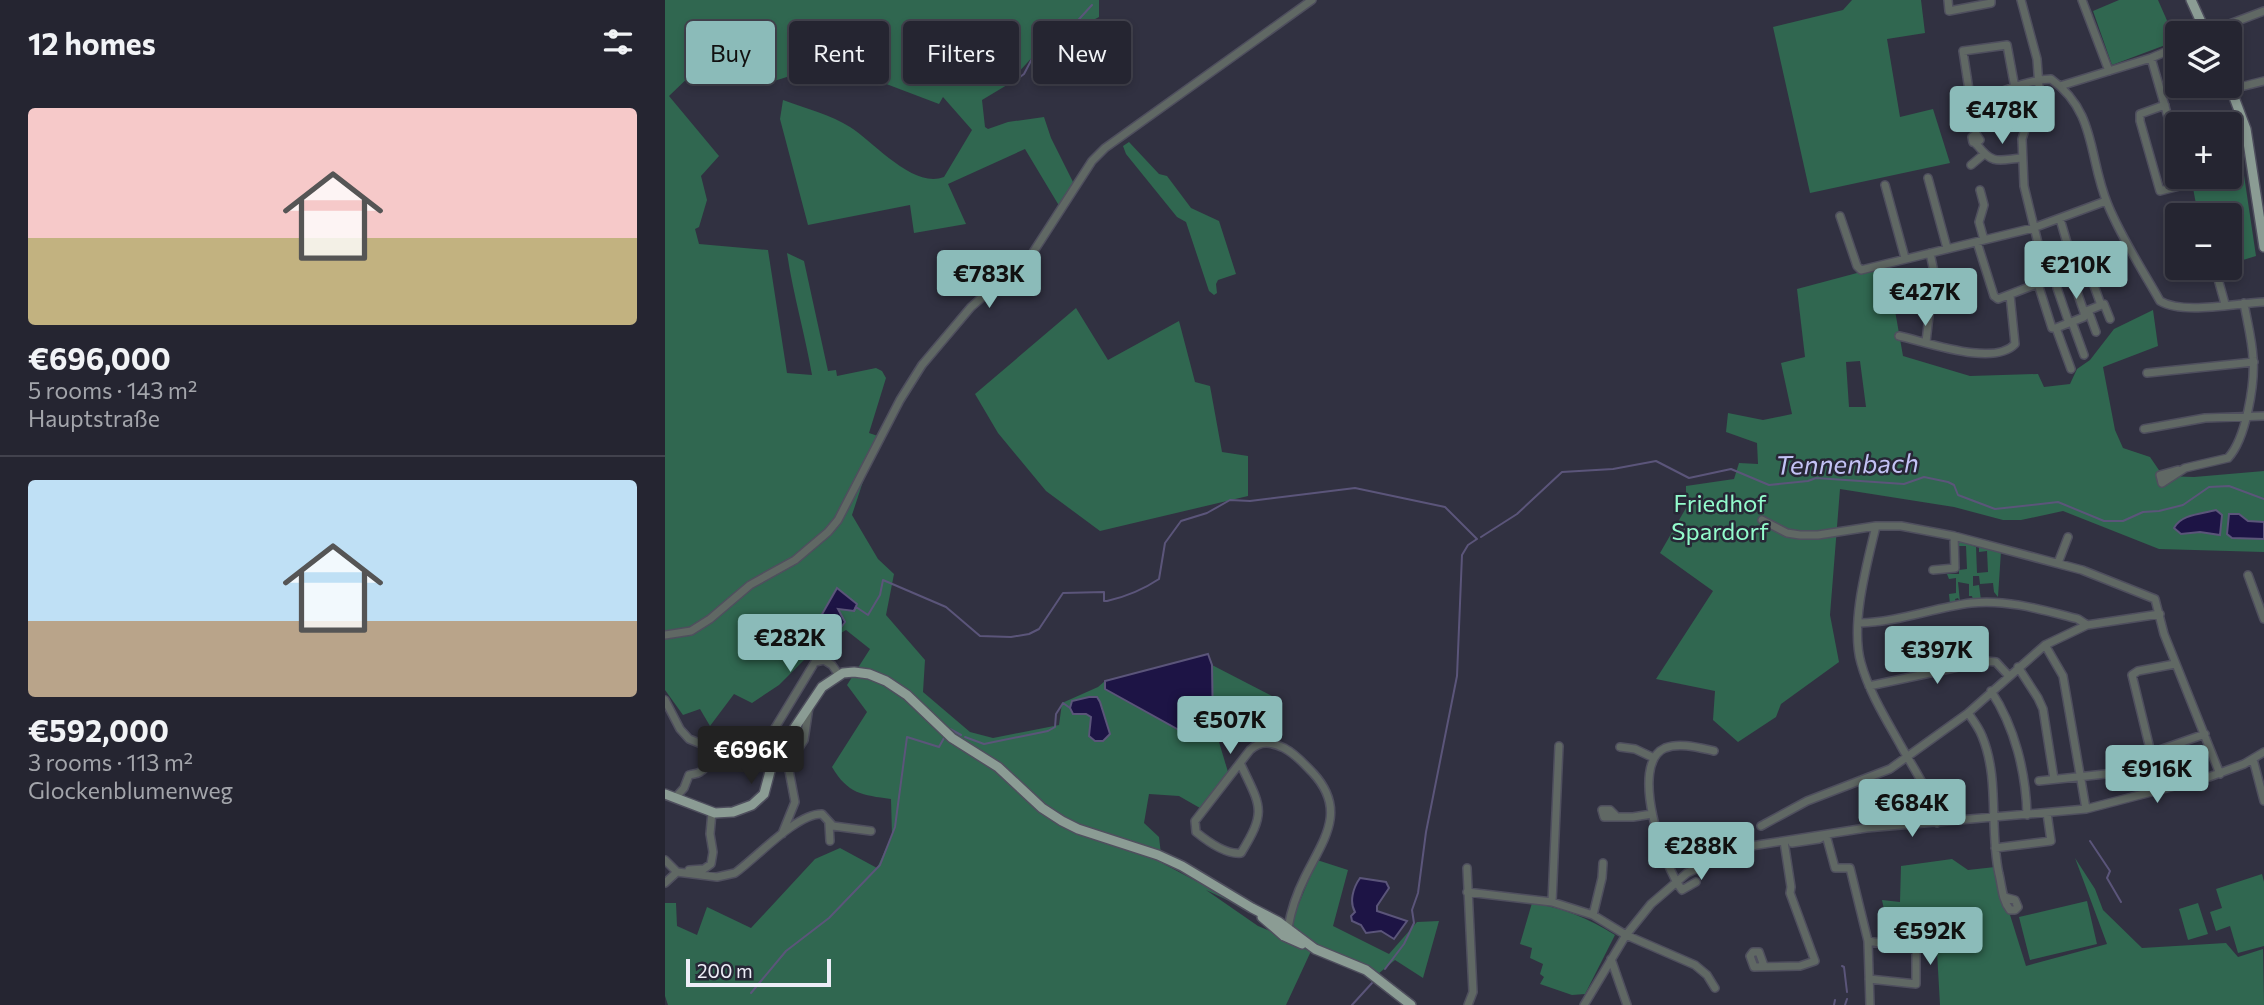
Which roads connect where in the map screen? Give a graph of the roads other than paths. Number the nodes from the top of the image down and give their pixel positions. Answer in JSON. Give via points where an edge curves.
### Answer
{"nodes":[{"id":1,"x":1312,"y":0,"type":"edge"},
{"id":2,"x":1948,"y":0,"type":"edge"},
{"id":3,"x":1991,"y":0,"type":"edge"},
{"id":4,"x":2021,"y":0,"type":"edge"},
{"id":5,"x":2083,"y":0,"type":"edge"},
{"id":6,"x":2191,"y":0,"type":"edge"},
{"id":7,"x":2264,"y":10,"type":"edge"},
{"id":8,"x":1949,"y":11,"type":"junction"},
{"id":9,"x":1950,"y":21,"type":"dead end"},
{"id":10,"x":2201,"y":21,"type":"edge"},
{"id":11,"x":2236,"y":21,"type":"edge"},
{"id":12,"x":2165,"y":52,"type":"edge"},
{"id":13,"x":2151,"y":58,"type":"junction"},
{"id":14,"x":2109,"y":71,"type":"junction"},
{"id":15,"x":2039,"y":80,"type":"junction"},
{"id":16,"x":2264,"y":81,"type":"edge"},
{"id":17,"x":2242,"y":85,"type":"edge"},
{"id":18,"x":2060,"y":86,"type":"junction"},
{"id":19,"x":2015,"y":88,"type":"junction"},
{"id":20,"x":2235,"y":98,"type":"edge"},
{"id":21,"x":2165,"y":105,"type":"junction"},
{"id":22,"x":2167,"y":112,"type":"edge"},
{"id":23,"x":1976,"y":143,"type":"dead end"},
{"id":24,"x":1983,"y":155,"type":"junction"},
{"id":25,"x":2021,"y":158,"type":"junction"},
{"id":26,"x":1971,"y":165,"type":"dead end"},
{"id":27,"x":1928,"y":178,"type":"dead end"},
{"id":28,"x":1885,"y":185,"type":"dead end"},
{"id":29,"x":2168,"y":189,"type":"edge"},
{"id":30,"x":1980,"y":190,"type":"dead end"},
{"id":31,"x":2106,"y":201,"type":"junction"},
{"id":32,"x":1840,"y":216,"type":"dead end"},
{"id":33,"x":2060,"y":219,"type":"junction"},
{"id":34,"x":2033,"y":228,"type":"junction"},
{"id":35,"x":1981,"y":241,"type":"junction"},
{"id":36,"x":2264,"y":247,"type":"edge"},
{"id":37,"x":1947,"y":248,"type":"junction"},
{"id":38,"x":1930,"y":253,"type":"junction"},
{"id":39,"x":1905,"y":258,"type":"junction"},
{"id":40,"x":2073,"y":262,"type":"dead end"},
{"id":41,"x":2092,"y":280,"type":"dead end"},
{"id":42,"x":2218,"y":280,"type":"edge"},
{"id":43,"x":2038,"y":284,"type":"junction"},
{"id":44,"x":2074,"y":284,"type":"dead end"},
{"id":45,"x":2057,"y":288,"type":"dead end"},
{"id":46,"x":2010,"y":295,"type":"junction"},
{"id":47,"x":2264,"y":302,"type":"edge"},
{"id":48,"x":2244,"y":303,"type":"junction"},
{"id":49,"x":2225,"y":304,"type":"junction"},
{"id":50,"x":2101,"y":305,"type":"junction"},
{"id":51,"x":2086,"y":311,"type":"junction"},
{"id":52,"x":2110,"y":319,"type":"dead end"},
{"id":53,"x":2071,"y":322,"type":"junction"},
{"id":54,"x":2056,"y":328,"type":"junction"},
{"id":55,"x":2096,"y":332,"type":"dead end"},
{"id":56,"x":1899,"y":336,"type":"dead end"},
{"id":57,"x":1926,"y":342,"type":"junction"},
{"id":58,"x":2084,"y":355,"type":"dead end"},
{"id":59,"x":2254,"y":362,"type":"junction"},
{"id":60,"x":2071,"y":369,"type":"dead end"},
{"id":61,"x":2147,"y":373,"type":"dead end"},
{"id":62,"x":2264,"y":416,"type":"edge"},
{"id":63,"x":2246,"y":417,"type":"junction"},
{"id":64,"x":2144,"y":429,"type":"dead end"},
{"id":65,"x":2185,"y":468,"type":"dead end"},
{"id":66,"x":1762,"y":520,"type":"dead end"},
{"id":67,"x":1876,"y":526,"type":"junction"},
{"id":68,"x":1954,"y":536,"type":"junction"},
{"id":69,"x":2068,"y":537,"type":"dead end"},
{"id":70,"x":2057,"y":563,"type":"junction"},
{"id":71,"x":1933,"y":570,"type":"dead end"},
{"id":72,"x":2248,"y":575,"type":"dead end"},
{"id":73,"x":2159,"y":614,"type":"junction"},
{"id":74,"x":2264,"y":619,"type":"edge"},
{"id":75,"x":1859,"y":623,"type":"junction"},
{"id":76,"x":2087,"y":625,"type":"junction"},
{"id":77,"x":665,"y":635,"type":"edge"},
{"id":78,"x":2045,"y":645,"type":"junction"},
{"id":79,"x":2175,"y":663,"type":"junction"},
{"id":80,"x":2018,"y":667,"type":"junction"},
{"id":81,"x":839,"y":675,"type":"junction"},
{"id":82,"x":2008,"y":675,"type":"junction"},
{"id":83,"x":1869,"y":686,"type":"junction"},
{"id":84,"x":1991,"y":691,"type":"junction"},
{"id":85,"x":665,"y":701,"type":"edge"},
{"id":86,"x":809,"y":707,"type":"junction"},
{"id":87,"x":1968,"y":713,"type":"junction"},
{"id":88,"x":791,"y":733,"type":"junction"},
{"id":89,"x":2205,"y":734,"type":"junction"},
{"id":90,"x":804,"y":740,"type":"junction"},
{"id":91,"x":712,"y":744,"type":"junction"},
{"id":92,"x":1559,"y":746,"type":"dead end"},
{"id":93,"x":1619,"y":747,"type":"dead end"},
{"id":94,"x":761,"y":751,"type":"junction"},
{"id":95,"x":1714,"y":751,"type":"dead end"},
{"id":96,"x":2264,"y":752,"type":"edge"},
{"id":97,"x":775,"y":757,"type":"junction"},
{"id":98,"x":1654,"y":758,"type":"junction"},
{"id":99,"x":1907,"y":758,"type":"junction"},
{"id":100,"x":2253,"y":759,"type":"junction"},
{"id":101,"x":787,"y":760,"type":"junction"},
{"id":102,"x":1241,"y":765,"type":"junction"},
{"id":103,"x":2115,"y":773,"type":"dead end"},
{"id":104,"x":2220,"y":774,"type":"junction"},
{"id":105,"x":2081,"y":777,"type":"junction"},
{"id":106,"x":2054,"y":779,"type":"junction"},
{"id":107,"x":2039,"y":781,"type":"dead end"},
{"id":108,"x":665,"y":794,"type":"edge"},
{"id":109,"x":676,"y":797,"type":"junction"},
{"id":110,"x":2264,"y":801,"type":"edge"},
{"id":111,"x":2086,"y":809,"type":"junction"},
{"id":112,"x":712,"y":813,"type":"junction"},
{"id":113,"x":2047,"y":813,"type":"junction"},
{"id":114,"x":1652,"y":814,"type":"junction"},
{"id":115,"x":2027,"y":815,"type":"junction"},
{"id":116,"x":1615,"y":816,"type":"dead end"},
{"id":117,"x":1994,"y":818,"type":"junction"},
{"id":118,"x":1937,"y":823,"type":"junction"},
{"id":119,"x":829,"y":824,"type":"junction"},
{"id":120,"x":1761,"y":826,"type":"dead end"},
{"id":121,"x":871,"y":831,"type":"dead end"},
{"id":122,"x":782,"y":835,"type":"junction"},
{"id":123,"x":1826,"y":835,"type":"junction"},
{"id":124,"x":830,"y":841,"type":"dead end"},
{"id":125,"x":1784,"y":841,"type":"junction"},
{"id":126,"x":1995,"y":848,"type":"junction"},
{"id":127,"x":665,"y":860,"type":"edge"},
{"id":128,"x":1603,"y":863,"type":"dead end"},
{"id":129,"x":1467,"y":868,"type":"dead end"},
{"id":130,"x":679,"y":872,"type":"junction"},
{"id":131,"x":1675,"y":881,"type":"junction"},
{"id":132,"x":1696,"y":882,"type":"dead end"},
{"id":133,"x":665,"y":883,"type":"edge"},
{"id":134,"x":1467,"y":892,"type":"junction"},
{"id":135,"x":2004,"y":897,"type":"dead end"},
{"id":136,"x":1552,"y":902,"type":"junction"},
{"id":137,"x":1593,"y":915,"type":"junction"},
{"id":138,"x":1281,"y":928,"type":"junction"},
{"id":139,"x":1626,"y":935,"type":"junction"},
{"id":140,"x":1868,"y":941,"type":"junction"},
{"id":141,"x":1611,"y":959,"type":"junction"},
{"id":142,"x":1764,"y":966,"type":"dead end"},
{"id":143,"x":1869,"y":978,"type":"junction"},
{"id":144,"x":1715,"y":989,"type":"dead end"},
{"id":145,"x":1411,"y":1005,"type":"edge"},
{"id":146,"x":1468,"y":1005,"type":"edge"},
{"id":147,"x":1584,"y":1005,"type":"edge"},
{"id":148,"x":1627,"y":1005,"type":"edge"},
{"id":149,"x":1870,"y":1005,"type":"edge"}],
"edges":[{"from":1,"to":77,"type":"street","via":[[1092,161],[1032,254],[971,307],[922,365],[838,520],[813,546],[750,585],[691,631]]},
{"from":2,"to":8,"type":"street"},
{"from":3,"to":8,"type":"street"},
{"from":4,"to":15,"type":"street"},
{"from":5,"to":14,"type":"street"},
{"from":6,"to":10,"type":"main road"},
{"from":7,"to":11,"type":"street"},
{"from":8,"to":9,"type":"street"},
{"from":12,"to":13,"type":"street"},
{"from":13,"to":14,"type":"street"},
{"from":13,"to":21,"type":"street"},
{"from":14,"to":18,"type":"street"},
{"from":15,"to":18,"type":"street","via":[[2051,79]]},
{"from":15,"to":19,"type":"street"},
{"from":15,"to":25,"type":"street"},
{"from":16,"to":17,"type":"street"},
{"from":18,"to":31,"type":"street","via":[[2087,124]]},
{"from":19,"to":19,"type":"street","via":[[2007,45],[1960,50],[1971,103]]},
{"from":20,"to":36,"type":"main road","via":[[2246,129]]},
{"from":21,"to":22,"type":"street"},
{"from":21,"to":29,"type":"street","via":[[2140,114],[2140,121],[2160,191]]},
{"from":23,"to":24,"type":"street"},
{"from":24,"to":25,"type":"street","via":[[1998,160]]},
{"from":24,"to":26,"type":"street"},
{"from":25,"to":34,"type":"street"},
{"from":27,"to":37,"type":"street"},
{"from":28,"to":39,"type":"street"},
{"from":30,"to":35,"type":"street","via":[[1984,205],[1979,222]]},
{"from":31,"to":33,"type":"street"},
{"from":31,"to":49,"type":"street","via":[[2160,301],[2169,306]]},
{"from":32,"to":39,"type":"street","via":[[1861,270]]},
{"from":33,"to":34,"type":"street"},
{"from":33,"to":40,"type":"street"},
{"from":34,"to":35,"type":"street"},
{"from":34,"to":43,"type":"street","via":[[2047,280]]},
{"from":35,"to":37,"type":"street"},
{"from":35,"to":46,"type":"street","via":[[1993,296]]},
{"from":37,"to":38,"type":"street"},
{"from":38,"to":39,"type":"street"},
{"from":38,"to":57,"type":"street","via":[[1934,272]]},
{"from":41,"to":50,"type":"street"},
{"from":42,"to":49,"type":"street"},
{"from":43,"to":46,"type":"street"},
{"from":43,"to":54,"type":"street","via":[[2052,328]]},
{"from":44,"to":51,"type":"street"},
{"from":45,"to":53,"type":"street"},
{"from":46,"to":57,"type":"street","via":[[2015,344],[2010,350],[1972,353]]},
{"from":47,"to":48,"type":"street"},
{"from":48,"to":49,"type":"street"},
{"from":48,"to":59,"type":"street"},
{"from":50,"to":51,"type":"street"},
{"from":50,"to":52,"type":"street"},
{"from":51,"to":53,"type":"street","via":[[2084,317]]},
{"from":51,"to":55,"type":"street"},
{"from":53,"to":54,"type":"street"},
{"from":53,"to":58,"type":"street"},
{"from":54,"to":60,"type":"street"},
{"from":56,"to":57,"type":"street"},
{"from":59,"to":61,"type":"street"},
{"from":59,"to":63,"type":"street"},
{"from":62,"to":63,"type":"street"},
{"from":63,"to":64,"type":"street","via":[[2205,418]]},
{"from":63,"to":65,"type":"street","via":[[2228,458]]},
{"from":66,"to":67,"type":"street","via":[[1800,535]]},
{"from":67,"to":68,"type":"street"},
{"from":67,"to":75,"type":"street","via":[[1862,581]]},
{"from":68,"to":70,"type":"street"},
{"from":68,"to":71,"type":"street","via":[[1955,568]]},
{"from":69,"to":70,"type":"street"},
{"from":70,"to":73,"type":"street","via":[[2155,599]]},
{"from":72,"to":74,"type":"street"},
{"from":73,"to":76,"type":"street"},
{"from":73,"to":79,"type":"street"},
{"from":75,"to":76,"type":"street","via":[[1991,603],[2029,607]]},
{"from":75,"to":83,"type":"street","via":[[1858,652]]},
{"from":76,"to":78,"type":"street"},
{"from":78,"to":80,"type":"street"},
{"from":78,"to":105,"type":"street","via":[[2063,676]]},
{"from":79,"to":89,"type":"street"},
{"from":79,"to":89,"type":"street","via":[[2132,675],[2151,753]]},
{"from":80,"to":82,"type":"street"},
{"from":80,"to":106,"type":"street","via":[[2043,709]]},
{"from":81,"to":86,"type":"main road"},
{"from":81,"to":94,"type":"street","via":[[824,660],[815,662]]},
{"from":81,"to":138,"type":"main road","via":[[861,673],[885,681],[1062,821],[1158,855]]},
{"from":82,"to":83,"type":"street","via":[[1990,661]]},
{"from":82,"to":84,"type":"street"},
{"from":83,"to":99,"type":"street"},
{"from":84,"to":87,"type":"street"},
{"from":84,"to":115,"type":"street","via":[[2012,733]]},
{"from":85,"to":91,"type":"street","via":[[689,739]]},
{"from":86,"to":88,"type":"main road"},
{"from":86,"to":90,"type":"street"},
{"from":87,"to":99,"type":"street"},
{"from":87,"to":117,"type":"street","via":[[1982,734],[1988,757]]},
{"from":88,"to":90,"type":"street"},
{"from":88,"to":97,"type":"main road"},
{"from":89,"to":104,"type":"street"},
{"from":90,"to":101,"type":"street"},
{"from":91,"to":94,"type":"street"},
{"from":91,"to":109,"type":"street","via":[[712,754],[699,774],[689,775]]},
{"from":92,"to":136,"type":"street"},
{"from":93,"to":98,"type":"street"},
{"from":94,"to":97,"type":"street"},
{"from":95,"to":98,"type":"street","via":[[1673,746]]},
{"from":96,"to":100,"type":"street"},
{"from":97,"to":101,"type":"street"},
{"from":97,"to":112,"type":"main road","via":[[760,799],[737,811]]},
{"from":98,"to":114,"type":"street"},
{"from":99,"to":118,"type":"street","via":[[1931,798]]},
{"from":99,"to":120,"type":"street"},
{"from":100,"to":104,"type":"street"},
{"from":100,"to":110,"type":"street"},
{"from":101,"to":122,"type":"street","via":[[795,802]]},
{"from":102,"to":102,"type":"street","via":[[1194,828],[1233,854],[1241,853],[1260,813]]},
{"from":102,"to":138,"type":"street","via":[[1259,743],[1279,746],[1299,758],[1317,778],[1330,805],[1326,839]]},
{"from":103,"to":105,"type":"street"},
{"from":104,"to":111,"type":"street"},
{"from":105,"to":106,"type":"street"},
{"from":105,"to":111,"type":"street"},
{"from":106,"to":107,"type":"street"},
{"from":108,"to":109,"type":"main road"},
{"from":109,"to":112,"type":"main road"},
{"from":111,"to":113,"type":"street"},
{"from":112,"to":130,"type":"street","via":[[711,864]]},
{"from":113,"to":115,"type":"street"},
{"from":113,"to":126,"type":"street","via":[[2051,841]]},
{"from":114,"to":116,"type":"street"},
{"from":114,"to":131,"type":"street","via":[[1658,843]]},
{"from":115,"to":117,"type":"street"},
{"from":117,"to":118,"type":"street"},
{"from":117,"to":126,"type":"street"},
{"from":118,"to":123,"type":"street"},
{"from":119,"to":121,"type":"street"},
{"from":119,"to":122,"type":"street","via":[[825,816],[817,814]]},
{"from":119,"to":124,"type":"street"},
{"from":122,"to":130,"type":"street","via":[[735,873],[717,877]]},
{"from":123,"to":125,"type":"street"},
{"from":123,"to":140,"type":"street","via":[[1835,868],[1850,868]]},
{"from":125,"to":131,"type":"street","via":[[1731,853]]},
{"from":125,"to":142,"type":"street","via":[[1790,893],[1815,961],[1800,966]]},
{"from":126,"to":135,"type":"street"},
{"from":127,"to":130,"type":"street"},
{"from":128,"to":137,"type":"street"},
{"from":129,"to":134,"type":"street"},
{"from":130,"to":133,"type":"street"},
{"from":131,"to":132,"type":"street","via":[[1682,890]]},
{"from":131,"to":139,"type":"street"},
{"from":134,"to":136,"type":"street"},
{"from":134,"to":146,"type":"street","via":[[1473,992]]},
{"from":136,"to":137,"type":"street"},
{"from":137,"to":139,"type":"street"},
{"from":138,"to":145,"type":"main road","via":[[1290,939],[1366,970]]},
{"from":139,"to":141,"type":"street"},
{"from":139,"to":144,"type":"street","via":[[1695,965]]},
{"from":140,"to":143,"type":"street"},
{"from":140,"to":143,"type":"street","via":[[1916,949],[1916,984]]},
{"from":141,"to":147,"type":"street"},
{"from":141,"to":148,"type":"street"},
{"from":143,"to":149,"type":"street"}]}
